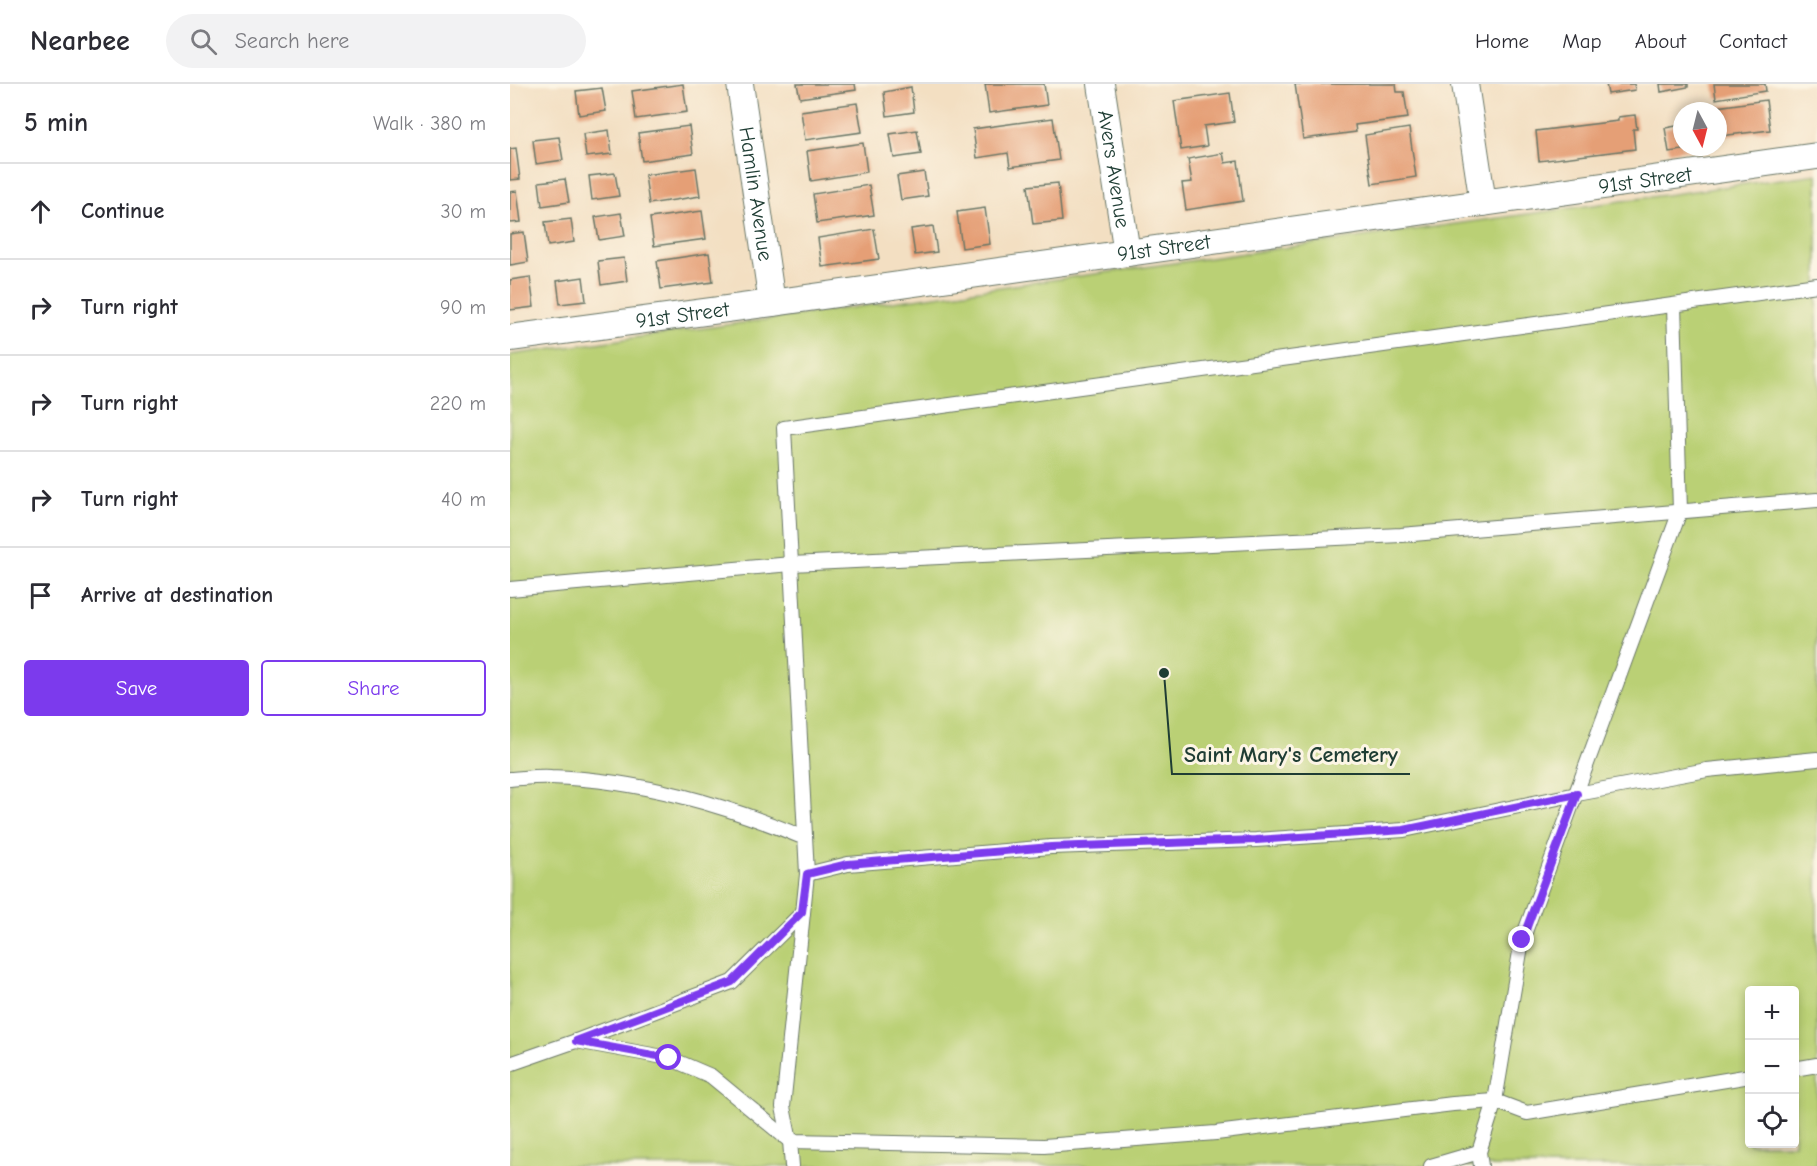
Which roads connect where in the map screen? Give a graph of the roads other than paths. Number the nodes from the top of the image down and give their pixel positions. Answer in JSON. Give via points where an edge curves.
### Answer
{"nodes":[{"id":1,"x":740,"y":84,"type":"edge"},
{"id":2,"x":1101,"y":84,"type":"edge"},
{"id":3,"x":1465,"y":84,"type":"edge"},
{"id":4,"x":1817,"y":156,"type":"edge"},
{"id":5,"x":1483,"y":203,"type":"junction"},
{"id":6,"x":1127,"y":253,"type":"junction"},
{"id":7,"x":1817,"y":285,"type":"edge"},
{"id":8,"x":772,"y":303,"type":"junction"},
{"id":9,"x":1674,"y":305,"type":"junction"},
{"id":10,"x":510,"y":338,"type":"edge"},
{"id":11,"x":1817,"y":500,"type":"edge"},
{"id":12,"x":1680,"y":511,"type":"junction"},
{"id":13,"x":791,"y":564,"type":"junction"},
{"id":14,"x":510,"y":589,"type":"edge"},
{"id":15,"x":1817,"y":759,"type":"edge"},
{"id":16,"x":510,"y":779,"type":"edge"},
{"id":17,"x":1577,"y":794,"type":"junction"},
{"id":18,"x":805,"y":838,"type":"junction"},
{"id":19,"x":807,"y":874,"type":"junction"},
{"id":20,"x":802,"y":912,"type":"junction"},
{"id":21,"x":576,"y":1041,"type":"junction"},
{"id":22,"x":510,"y":1064,"type":"edge"},
{"id":23,"x":1817,"y":1065,"type":"edge"},
{"id":24,"x":1799,"y":1068,"type":"edge"},
{"id":25,"x":1745,"y":1077,"type":"edge"},
{"id":26,"x":1495,"y":1101,"type":"junction"},
{"id":27,"x":790,"y":1141,"type":"junction"},
{"id":28,"x":1479,"y":1152,"type":"junction"},
{"id":29,"x":792,"y":1166,"type":"edge"},
{"id":30,"x":1431,"y":1166,"type":"edge"},
{"id":31,"x":1481,"y":1166,"type":"edge"}],
"edges":[{"from":1,"to":8,"type":"street","name":"Hamlin Avenue"},
{"from":2,"to":6,"type":"street","name":"Avers Avenue"},
{"from":3,"to":5,"type":"street"},
{"from":4,"to":5,"type":"street","name":"91st Street"},
{"from":5,"to":6,"type":"street","name":"91st Street"},
{"from":6,"to":8,"type":"street","name":"91st Street"},
{"from":7,"to":9,"type":"lane"},
{"from":8,"to":10,"type":"street","name":"91st Street"},
{"from":9,"to":12,"type":"lane"},
{"from":9,"to":13,"type":"lane","via":[[784,428]]},
{"from":11,"to":12,"type":"lane"},
{"from":12,"to":13,"type":"lane","via":[[1401,535]]},
{"from":12,"to":17,"type":"lane"},
{"from":13,"to":14,"type":"lane"},
{"from":13,"to":18,"type":"lane"},
{"from":15,"to":17,"type":"lane","via":[[1707,770]]},
{"from":16,"to":18,"type":"lane","via":[[549,777],[611,782],[692,798]]},
{"from":17,"to":19,"type":"lane","via":[[1404,830],[1051,847],[848,864]]},
{"from":17,"to":26,"type":"lane","via":[[1522,940]]},
{"from":18,"to":19,"type":"lane"},
{"from":19,"to":20,"type":"lane"},
{"from":20,"to":21,"type":"lane","via":[[732,982]]},
{"from":20,"to":27,"type":"lane","via":[[783,1107]]},
{"from":21,"to":22,"type":"lane"},
{"from":21,"to":27,"type":"lane","via":[[669,1058],[711,1076]]},
{"from":23,"to":24,"type":"lane"},
{"from":25,"to":26,"type":"lane","via":[[1527,1113]]},
{"from":26,"to":27,"type":"lane","via":[[1216,1133],[1044,1146]]},
{"from":26,"to":28,"type":"lane"},
{"from":27,"to":29,"type":"lane"},
{"from":28,"to":30,"type":"lane"},
{"from":28,"to":31,"type":"lane"}]}
